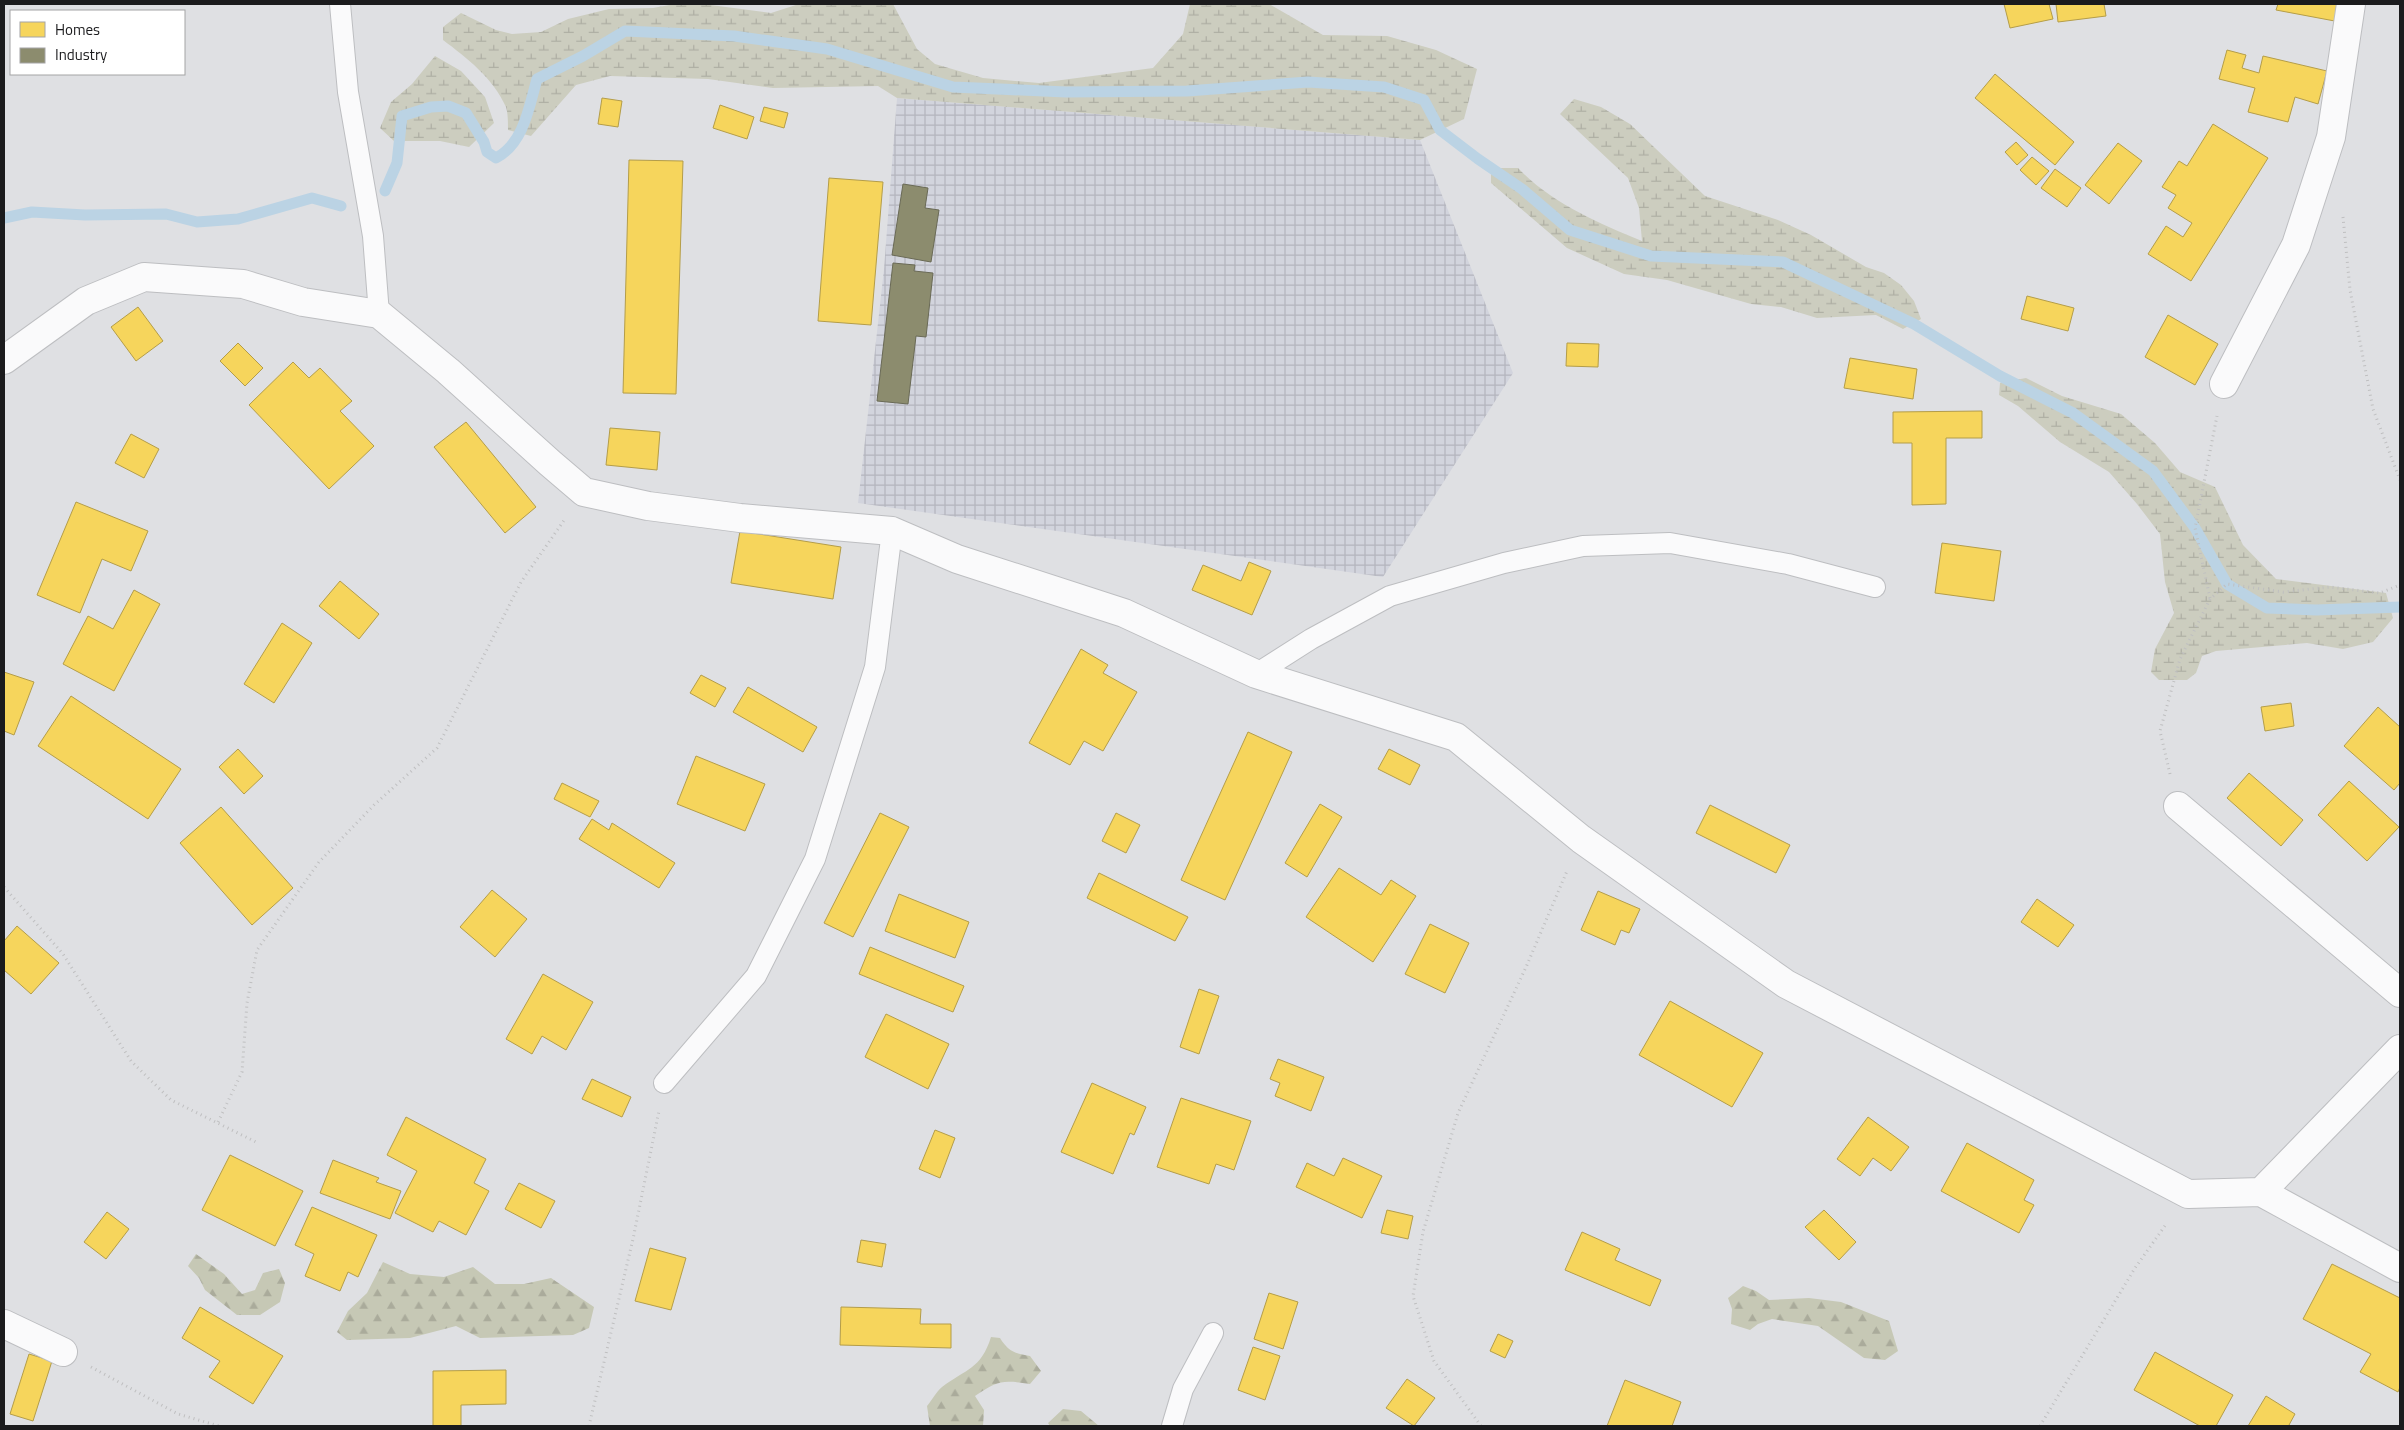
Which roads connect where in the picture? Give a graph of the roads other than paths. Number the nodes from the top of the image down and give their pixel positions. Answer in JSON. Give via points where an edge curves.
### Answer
{"nodes":[{"id":1,"x":340,"y":4,"type":"edge"},
{"id":2,"x":2351,"y":4,"type":"edge"},
{"id":3,"x":379,"y":314,"type":"junction"},
{"id":4,"x":4,"y":360,"type":"edge"},
{"id":5,"x":2224,"y":384,"type":"road end"},
{"id":6,"x":892,"y":531,"type":"junction"},
{"id":7,"x":1876,"y":587,"type":"dead end"},
{"id":8,"x":1256,"y":674,"type":"junction"},
{"id":9,"x":2178,"y":806,"type":"road end"},
{"id":10,"x":2400,"y":993,"type":"edge"},
{"id":11,"x":2400,"y":1049,"type":"edge"},
{"id":12,"x":664,"y":1083,"type":"road end"},
{"id":13,"x":2261,"y":1192,"type":"junction"},
{"id":14,"x":2400,"y":1268,"type":"edge"},
{"id":15,"x":4,"y":1324,"type":"edge"},
{"id":16,"x":1213,"y":1333,"type":"dead end"},
{"id":17,"x":62,"y":1352,"type":"road end"},
{"id":18,"x":1172,"y":1426,"type":"edge"}],
"edges":[{"from":1,"to":3,"type":"lane","via":[[348,92],[373,236]]},
{"from":2,"to":5,"type":"street","via":[[2331,137],[2296,245]]},
{"from":3,"to":4,"type":"street","via":[[303,302],[243,284],[144,277],[86,301]]},
{"from":3,"to":6,"type":"street","via":[[584,492],[648,506],[740,518]]},
{"from":6,"to":8,"type":"street","via":[[957,559],[1124,613]]},
{"from":6,"to":12,"type":"lane","via":[[874,667],[815,859],[756,976]]},
{"from":7,"to":8,"type":"lane","via":[[1788,564],[1670,543],[1583,546],[1504,563],[1390,596],[1311,639]]},
{"from":8,"to":13,"type":"street","via":[[1456,737],[1581,838],[1786,984],[2188,1194]]},
{"from":9,"to":10,"type":"street"},
{"from":11,"to":13,"type":"street"},
{"from":13,"to":14,"type":"street"},
{"from":15,"to":17,"type":"street"},
{"from":16,"to":18,"type":"lane","via":[[1183,1389]]}]}
